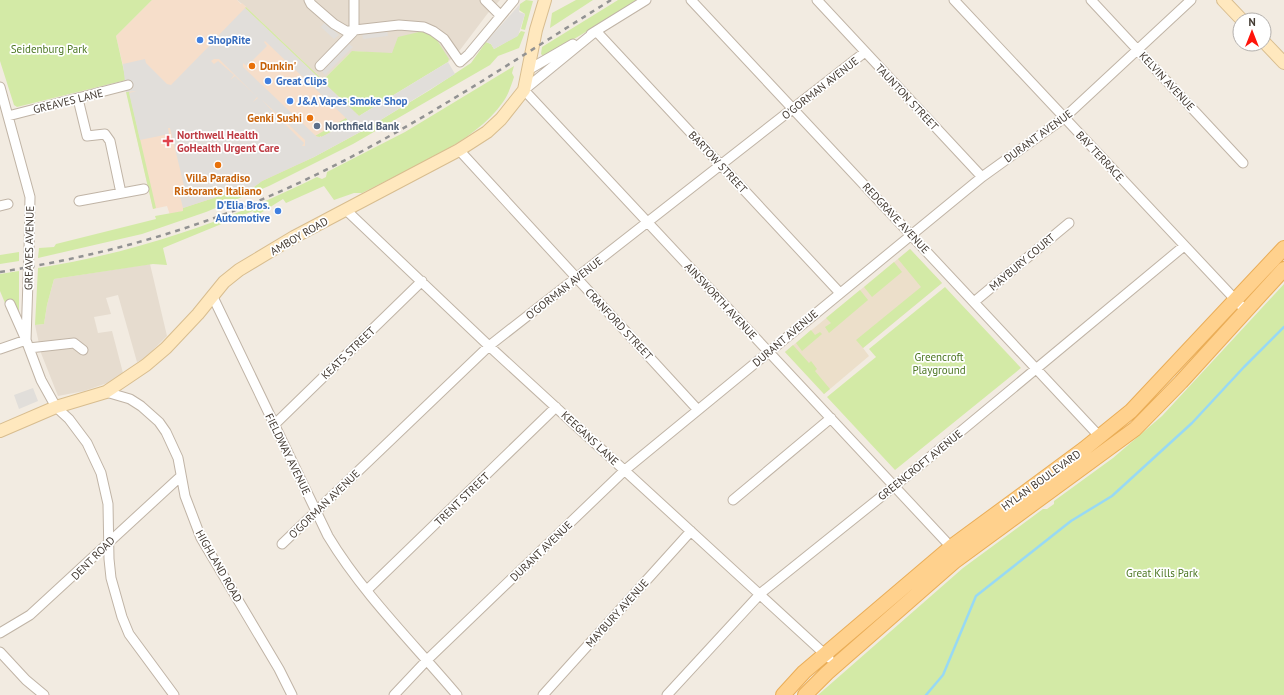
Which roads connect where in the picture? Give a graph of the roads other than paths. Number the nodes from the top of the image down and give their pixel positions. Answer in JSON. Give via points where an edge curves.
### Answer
{"nodes":[{"id":1,"x":309,"y":0,"type":"edge"},
{"id":2,"x":354,"y":0,"type":"edge"},
{"id":3,"x":485,"y":0,"type":"edge"},
{"id":4,"x":545,"y":0,"type":"edge"},
{"id":5,"x":646,"y":0,"type":"edge"},
{"id":6,"x":691,"y":0,"type":"edge"},
{"id":7,"x":817,"y":0,"type":"edge"},
{"id":8,"x":955,"y":0,"type":"edge"},
{"id":9,"x":1091,"y":0,"type":"edge"},
{"id":10,"x":1191,"y":0,"type":"edge"},
{"id":11,"x":1223,"y":0,"type":"edge"},
{"id":12,"x":514,"y":1,"type":"edge"},
{"id":13,"x":1234,"y":12,"type":"edge"},
{"id":14,"x":500,"y":15,"type":"junction"},
{"id":15,"x":354,"y":31,"type":"junction"},
{"id":16,"x":596,"y":31,"type":"junction"},
{"id":17,"x":1272,"y":49,"type":"edge"},
{"id":18,"x":1138,"y":50,"type":"junction"},
{"id":19,"x":865,"y":52,"type":"junction"},
{"id":20,"x":1282,"y":57,"type":"edge"},
{"id":21,"x":320,"y":66,"type":"dead end"},
{"id":22,"x":528,"y":70,"type":"junction"},
{"id":23,"x":128,"y":85,"type":"dead end"},
{"id":24,"x":0,"y":87,"type":"edge"},
{"id":25,"x":524,"y":90,"type":"junction"},
{"id":26,"x":78,"y":99,"type":"junction"},
{"id":27,"x":793,"y":109,"type":"junction"},
{"id":28,"x":8,"y":116,"type":"junction"},
{"id":29,"x":1064,"y":118,"type":"junction"},
{"id":30,"x":459,"y":150,"type":"junction"},
{"id":31,"x":1243,"y":163,"type":"dead end"},
{"id":32,"x":721,"y":166,"type":"junction"},
{"id":33,"x":982,"y":177,"type":"junction"},
{"id":34,"x":144,"y":189,"type":"dead end"},
{"id":35,"x":121,"y":193,"type":"junction"},
{"id":36,"x":79,"y":201,"type":"dead end"},
{"id":37,"x":346,"y":210,"type":"junction"},
{"id":38,"x":648,"y":222,"type":"junction"},
{"id":39,"x":1069,"y":223,"type":"dead end"},
{"id":40,"x":911,"y":235,"type":"junction"},
{"id":41,"x":1184,"y":246,"type":"junction"},
{"id":42,"x":1284,"y":248,"type":"edge"},
{"id":43,"x":1284,"y":269,"type":"edge"},
{"id":44,"x":576,"y":279,"type":"junction"},
{"id":45,"x":422,"y":281,"type":"junction"},
{"id":46,"x":840,"y":293,"type":"junction"},
{"id":47,"x":212,"y":296,"type":"junction"},
{"id":48,"x":1235,"y":300,"type":"junction"},
{"id":49,"x":974,"y":302,"type":"junction"},
{"id":50,"x":10,"y":304,"type":"dead end"},
{"id":51,"x":1246,"y":311,"type":"junction"},
{"id":52,"x":28,"y":344,"type":"junction"},
{"id":53,"x":490,"y":346,"type":"junction"},
{"id":54,"x":0,"y":349,"type":"edge"},
{"id":55,"x":82,"y":350,"type":"dead end"},
{"id":56,"x":769,"y":351,"type":"junction"},
{"id":57,"x":1036,"y":369,"type":"junction"},
{"id":58,"x":106,"y":392,"type":"junction"},
{"id":59,"x":56,"y":407,"type":"junction"},
{"id":60,"x":556,"y":407,"type":"junction"},
{"id":61,"x":698,"y":410,"type":"junction"},
{"id":62,"x":830,"y":418,"type":"junction"},
{"id":63,"x":274,"y":424,"type":"junction"},
{"id":64,"x":0,"y":432,"type":"edge"},
{"id":65,"x":1100,"y":437,"type":"junction"},
{"id":66,"x":625,"y":470,"type":"junction"},
{"id":67,"x":180,"y":476,"type":"junction"},
{"id":68,"x":894,"y":486,"type":"junction"},
{"id":69,"x":733,"y":500,"type":"dead end"},
{"id":70,"x":316,"y":512,"type":"junction"},
{"id":71,"x":691,"y":531,"type":"junction"},
{"id":72,"x":108,"y":542,"type":"junction"},
{"id":73,"x":282,"y":544,"type":"dead end"},
{"id":74,"x":952,"y":547,"type":"junction"},
{"id":75,"x":367,"y":590,"type":"junction"},
{"id":76,"x":761,"y":593,"type":"junction"},
{"id":77,"x":0,"y":633,"type":"edge"},
{"id":78,"x":0,"y":652,"type":"edge"},
{"id":79,"x":825,"y":654,"type":"junction"},
{"id":80,"x":427,"y":660,"type":"junction"},
{"id":81,"x":836,"y":665,"type":"junction"},
{"id":82,"x":44,"y":695,"type":"edge"},
{"id":83,"x":174,"y":695,"type":"edge"},
{"id":84,"x":292,"y":695,"type":"edge"},
{"id":85,"x":394,"y":695,"type":"edge"},
{"id":86,"x":457,"y":695,"type":"edge"},
{"id":87,"x":543,"y":695,"type":"edge"},
{"id":88,"x":667,"y":695,"type":"edge"},
{"id":89,"x":782,"y":695,"type":"edge"},
{"id":90,"x":805,"y":695,"type":"edge"}],
"edges":[{"from":1,"to":15,"type":"street","via":[[340,29]]},
{"from":2,"to":15,"type":"street"},
{"from":3,"to":14,"type":"street"},
{"from":4,"to":22,"type":"main road","name":"AMBOY ROAD"},
{"from":5,"to":16,"type":"street"},
{"from":6,"to":27,"type":"street","name":"REDGRAVE AVENUE"},
{"from":7,"to":19,"type":"street","name":"TAUNTON STREET"},
{"from":8,"to":29,"type":"street","name":"BAY TERRACE"},
{"from":9,"to":18,"type":"street","name":"KELVIN AVENUE"},
{"from":10,"to":18,"type":"street","name":"DURANT AVENUE"},
{"from":11,"to":13,"type":"main road"},
{"from":12,"to":14,"type":"street"},
{"from":14,"to":15,"type":"street","via":[[460,62],[440,35],[424,27],[399,25]]},
{"from":15,"to":21,"type":"street"},
{"from":16,"to":22,"type":"street"},
{"from":16,"to":25,"type":"street"},
{"from":16,"to":32,"type":"street","name":"BARTOW STREET"},
{"from":17,"to":20,"type":"main road"},
{"from":18,"to":29,"type":"street","name":"DURANT AVENUE"},
{"from":18,"to":31,"type":"street","name":"KELVIN AVENUE"},
{"from":19,"to":27,"type":"street","name":"O'GORMAN AVENUE"},
{"from":19,"to":33,"type":"street","name":"TAUNTON STREET"},
{"from":22,"to":25,"type":"main road","name":"AMBOY ROAD"},
{"from":23,"to":26,"type":"street","name":"GREAVES LANE"},
{"from":24,"to":28,"type":"street","name":"GREAVES AVENUE"},
{"from":25,"to":30,"type":"main road","name":"AMBOY ROAD","via":[[487,132]]},
{"from":25,"to":38,"type":"street","name":"AINSWORTH AVENUE"},
{"from":26,"to":28,"type":"street","name":"GREAVES LANE"},
{"from":26,"to":35,"type":"street","via":[[87,136],[105,134],[110,142]]},
{"from":27,"to":32,"type":"street","name":"O'GORMAN AVENUE"},
{"from":27,"to":40,"type":"street","name":"REDGRAVE AVENUE"},
{"from":28,"to":52,"type":"street","name":"GREAVES AVENUE","bridge":true,"via":[[30,197]]},
{"from":29,"to":33,"type":"street","name":"DURANT AVENUE"},
{"from":29,"to":41,"type":"street","name":"BAY TERRACE"},
{"from":30,"to":37,"type":"main road","name":"AMBOY ROAD"},
{"from":30,"to":44,"type":"street","name":"CRANFORD STREET"},
{"from":32,"to":38,"type":"street","name":"O'GORMAN AVENUE"},
{"from":32,"to":46,"type":"street","name":"BARTOW STREET"},
{"from":33,"to":40,"type":"street","name":"DURANT AVENUE"},
{"from":34,"to":35,"type":"street"},
{"from":35,"to":36,"type":"street"},
{"from":37,"to":45,"type":"street","name":"KEEGANS LANE"},
{"from":37,"to":47,"type":"main road","name":"AMBOY ROAD","via":[[239,270]]},
{"from":38,"to":44,"type":"street","name":"O'GORMAN AVENUE"},
{"from":38,"to":56,"type":"street","name":"AINSWORTH AVENUE"},
{"from":39,"to":49,"type":"street","name":"MAYBURY COURT"},
{"from":40,"to":46,"type":"street","name":"DURANT AVENUE"},
{"from":40,"to":49,"type":"street","name":"REDGRAVE AVENUE"},
{"from":41,"to":48,"type":"street","name":"BAY TERRACE"},
{"from":41,"to":57,"type":"street","name":"GREENCROFT AVENUE"},
{"from":42,"to":48,"type":"main road","name":"HYLAN BOULEVARD"},
{"from":43,"to":51,"type":"main road","name":"HYLAN BOULEVARD"},
{"from":44,"to":53,"type":"street","name":"O'GORMAN AVENUE"},
{"from":44,"to":61,"type":"street","name":"CRANFORD STREET"},
{"from":45,"to":53,"type":"street","name":"KEEGANS LANE"},
{"from":45,"to":63,"type":"street","name":"KEATS STREET"},
{"from":46,"to":56,"type":"street","name":"DURANT AVENUE"},
{"from":47,"to":58,"type":"main road","name":"AMBOY ROAD","via":[[166,348]]},
{"from":47,"to":63,"type":"street","name":"FIELDWAY AVENUE"},
{"from":48,"to":51,"type":"street","name":"BAY TERRACE"},
{"from":48,"to":65,"type":"main road","name":"HYLAN BOULEVARD","via":[[1151,392]]},
{"from":49,"to":57,"type":"street","name":"REDGRAVE AVENUE"},
{"from":50,"to":52,"type":"street"},
{"from":51,"to":81,"type":"main road","name":"HYLAN BOULEVARD","via":[[1135,428],[962,555]]},
{"from":52,"to":54,"type":"street"},
{"from":52,"to":55,"type":"street","via":[[74,343]]},
{"from":52,"to":59,"type":"street","name":"GREAVES AVENUE","via":[[41,380]]},
{"from":53,"to":60,"type":"street","name":"KEEGANS LANE"},
{"from":53,"to":70,"type":"street","name":"O'GORMAN AVENUE"},
{"from":56,"to":61,"type":"street","name":"DURANT AVENUE"},
{"from":56,"to":62,"type":"street","name":"AINSWORTH AVENUE"},
{"from":57,"to":65,"type":"street","name":"REDGRAVE AVENUE"},
{"from":57,"to":68,"type":"street","name":"GREENCROFT AVENUE"},
{"from":58,"to":59,"type":"main road","name":"AMBOY ROAD"},
{"from":58,"to":67,"type":"street","name":"HIGHLAND ROAD","via":[[130,399],[146,409],[159,422],[173,444]]},
{"from":59,"to":64,"type":"main road","name":"AMBOY ROAD"},
{"from":59,"to":72,"type":"street","name":"GREAVES AVENUE","via":[[79,432],[101,473],[108,504]]},
{"from":60,"to":66,"type":"street","name":"KEEGANS LANE"},
{"from":60,"to":75,"type":"street","name":"TRENT STREET"},
{"from":61,"to":66,"type":"street","name":"DURANT AVENUE"},
{"from":62,"to":68,"type":"street","name":"AINSWORTH AVENUE"},
{"from":62,"to":69,"type":"street"},
{"from":63,"to":70,"type":"street","name":"FIELDWAY AVENUE"},
{"from":65,"to":74,"type":"main road","name":"HYLAN BOULEVARD"},
{"from":66,"to":71,"type":"street","name":"KEEGANS LANE"},
{"from":66,"to":80,"type":"street","name":"DURANT AVENUE"},
{"from":67,"to":72,"type":"street","name":"DENT ROAD"},
{"from":67,"to":84,"type":"street","name":"HIGHLAND ROAD","via":[[201,538]]},
{"from":68,"to":74,"type":"street","name":"AINSWORTH AVENUE"},
{"from":68,"to":76,"type":"street","name":"GREENCROFT AVENUE"},
{"from":70,"to":73,"type":"street","name":"O'GORMAN AVENUE"},
{"from":70,"to":75,"type":"street","name":"FIELDWAY AVENUE","via":[[342,558]]},
{"from":71,"to":76,"type":"street","name":"KEEGANS LANE"},
{"from":71,"to":87,"type":"street","name":"MAYBURY AVENUE"},
{"from":72,"to":77,"type":"street","name":"DENT ROAD","via":[[30,615]]},
{"from":72,"to":83,"type":"street","name":"GREAVES AVENUE","via":[[111,578],[122,617],[130,634]]},
{"from":74,"to":79,"type":"main road","name":"HYLAN BOULEVARD"},
{"from":75,"to":80,"type":"street","name":"FIELDWAY AVENUE"},
{"from":76,"to":79,"type":"street","name":"KEEGANS LANE"},
{"from":76,"to":88,"type":"street","name":"GREENCROFT AVENUE"},
{"from":78,"to":82,"type":"street"},
{"from":79,"to":81,"type":"street","name":"KEEGANS LANE"},
{"from":79,"to":89,"type":"main road","name":"HYLAN BOULEVARD"},
{"from":80,"to":85,"type":"street","name":"DURANT AVENUE"},
{"from":80,"to":86,"type":"street","name":"FIELDWAY AVENUE"},
{"from":81,"to":90,"type":"main road","name":"HYLAN BOULEVARD"}]}
